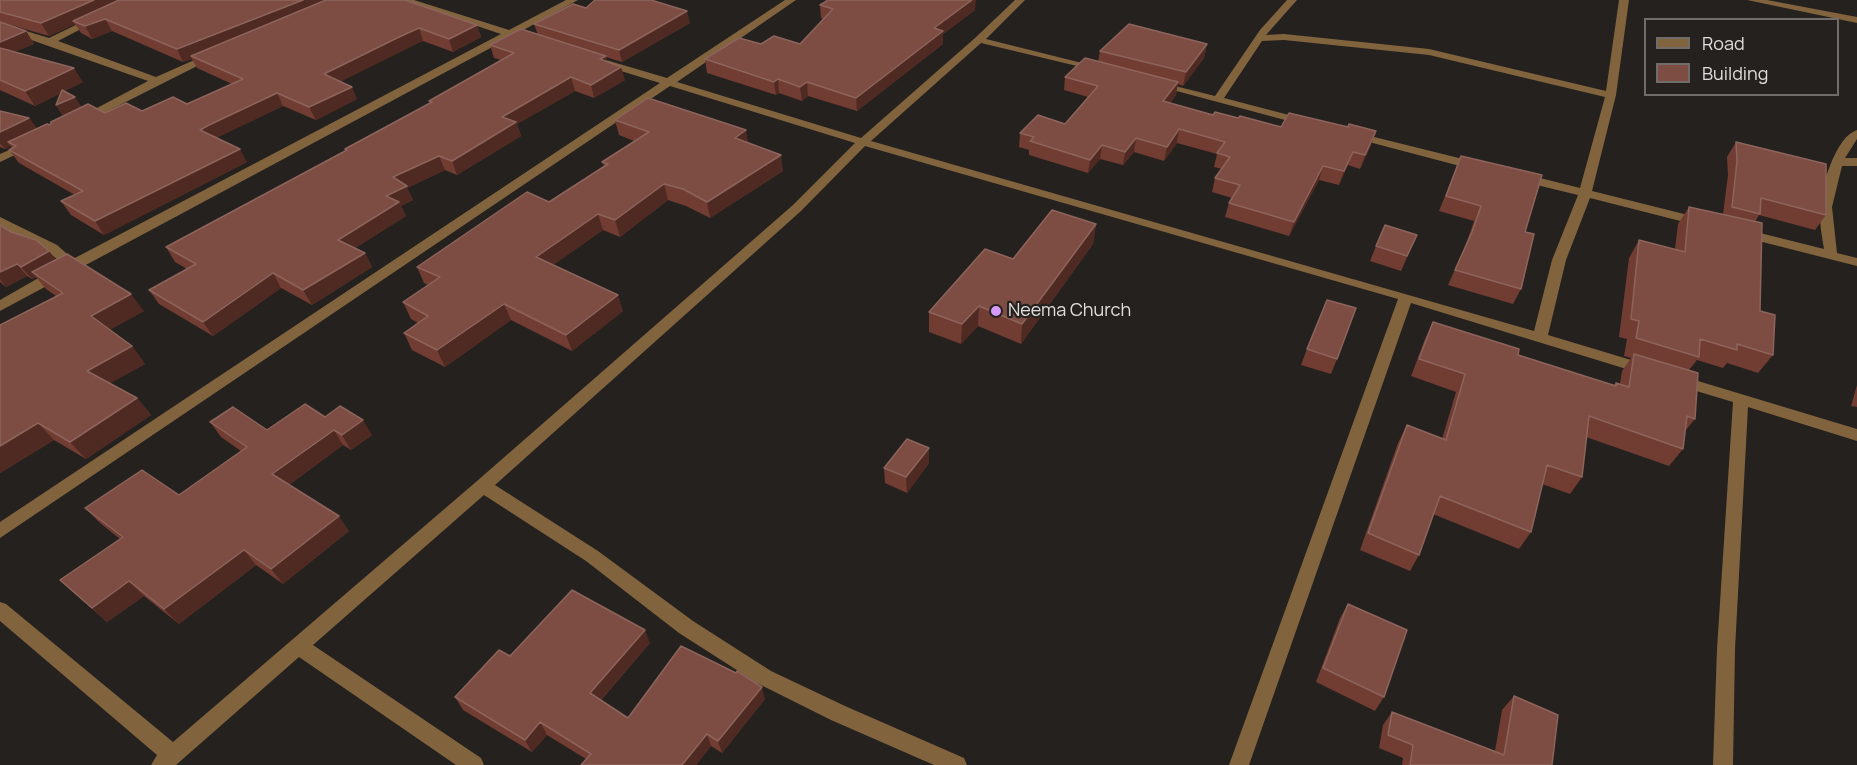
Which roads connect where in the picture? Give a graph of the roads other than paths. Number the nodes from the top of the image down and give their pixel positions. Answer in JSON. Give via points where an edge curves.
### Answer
{"nodes":[{"id":1,"x":404,"y":0,"type":"edge"},
{"id":2,"x":573,"y":0,"type":"edge"},
{"id":3,"x":791,"y":0,"type":"edge"},
{"id":4,"x":1020,"y":0,"type":"edge"},
{"id":5,"x":1292,"y":0,"type":"edge"},
{"id":6,"x":1624,"y":0,"type":"edge"},
{"id":7,"x":1752,"y":0,"type":"edge"},
{"id":8,"x":1793,"y":4,"type":"edge"},
{"id":9,"x":104,"y":16,"type":"edge"},
{"id":10,"x":1857,"y":20,"type":"edge"},
{"id":11,"x":0,"y":26,"type":"edge"},
{"id":12,"x":508,"y":34,"type":"junction"},
{"id":13,"x":1260,"y":38,"type":"junction"},
{"id":14,"x":979,"y":40,"type":"junction"},
{"id":15,"x":49,"y":42,"type":"junction"},
{"id":16,"x":541,"y":44,"type":"edge"},
{"id":17,"x":221,"y":52,"type":"edge"},
{"id":18,"x":595,"y":60,"type":"edge"},
{"id":19,"x":1116,"y":74,"type":"edge"},
{"id":20,"x":157,"y":81,"type":"junction"},
{"id":21,"x":671,"y":82,"type":"junction"},
{"id":22,"x":1150,"y":83,"type":"edge"},
{"id":23,"x":1611,"y":95,"type":"junction"},
{"id":24,"x":1218,"y":100,"type":"junction"},
{"id":25,"x":1322,"y":126,"type":"edge"},
{"id":26,"x":68,"y":127,"type":"edge"},
{"id":27,"x":1344,"y":132,"type":"edge"},
{"id":28,"x":1857,"y":133,"type":"edge"},
{"id":29,"x":39,"y":140,"type":"edge"},
{"id":30,"x":863,"y":142,"type":"junction"},
{"id":31,"x":0,"y":158,"type":"edge"},
{"id":32,"x":1838,"y":162,"type":"junction"},
{"id":33,"x":1857,"y":162,"type":"edge"},
{"id":34,"x":1585,"y":194,"type":"junction"},
{"id":35,"x":0,"y":221,"type":"edge"},
{"id":36,"x":1708,"y":224,"type":"edge"},
{"id":37,"x":1730,"y":230,"type":"edge"},
{"id":38,"x":1831,"y":255,"type":"junction"},
{"id":39,"x":1857,"y":262,"type":"edge"},
{"id":40,"x":72,"y":265,"type":"junction"},
{"id":41,"x":1406,"y":297,"type":"junction"},
{"id":42,"x":0,"y":306,"type":"edge"},
{"id":43,"x":1540,"y":337,"type":"junction"},
{"id":44,"x":1741,"y":399,"type":"junction"},
{"id":45,"x":1857,"y":435,"type":"edge"},
{"id":46,"x":483,"y":486,"type":"junction"},
{"id":47,"x":0,"y":531,"type":"edge"},
{"id":48,"x":0,"y":610,"type":"edge"},
{"id":49,"x":300,"y":647,"type":"junction"},
{"id":50,"x":167,"y":760,"type":"edge"},
{"id":51,"x":474,"y":765,"type":"edge"},
{"id":52,"x":957,"y":765,"type":"edge"},
{"id":53,"x":1239,"y":765,"type":"edge"},
{"id":54,"x":1723,"y":765,"type":"edge"}],
"edges":[{"from":1,"to":12,"type":"street"},
{"from":2,"to":12,"type":"street"},
{"from":3,"to":21,"type":"street"},
{"from":4,"to":14,"type":"street"},
{"from":5,"to":13,"type":"street"},
{"from":6,"to":23,"type":"street"},
{"from":7,"to":8,"type":"street"},
{"from":8,"to":10,"type":"street"},
{"from":9,"to":15,"type":"street"},
{"from":11,"to":15,"type":"street"},
{"from":12,"to":16,"type":"street"},
{"from":12,"to":40,"type":"street"},
{"from":13,"to":23,"type":"street","via":[[1429,52]]},
{"from":13,"to":24,"type":"street"},
{"from":14,"to":19,"type":"street"},
{"from":14,"to":30,"type":"street"},
{"from":15,"to":20,"type":"street"},
{"from":17,"to":20,"type":"street"},
{"from":18,"to":21,"type":"street"},
{"from":20,"to":26,"type":"street"},
{"from":21,"to":30,"type":"street"},
{"from":21,"to":47,"type":"street"},
{"from":22,"to":24,"type":"street"},
{"from":23,"to":34,"type":"street"},
{"from":24,"to":25,"type":"street"},
{"from":27,"to":34,"type":"street"},
{"from":28,"to":32,"type":"street","via":[[1847,141]]},
{"from":29,"to":31,"type":"street"},
{"from":30,"to":41,"type":"street"},
{"from":30,"to":46,"type":"street","via":[[797,208]]},
{"from":32,"to":33,"type":"street"},
{"from":32,"to":38,"type":"street","via":[[1826,206]]},
{"from":34,"to":36,"type":"street"},
{"from":34,"to":43,"type":"street","via":[[1559,260]]},
{"from":35,"to":40,"type":"street","via":[[52,248]]},
{"from":37,"to":38,"type":"street"},
{"from":38,"to":39,"type":"street"},
{"from":40,"to":42,"type":"street"},
{"from":41,"to":43,"type":"street"},
{"from":41,"to":53,"type":"street"},
{"from":43,"to":44,"type":"street"},
{"from":44,"to":45,"type":"street"},
{"from":44,"to":54,"type":"street"},
{"from":46,"to":49,"type":"street"},
{"from":46,"to":52,"type":"street","via":[[592,556],[686,627],[764,677]]},
{"from":48,"to":50,"type":"street"},
{"from":49,"to":50,"type":"street"},
{"from":49,"to":51,"type":"street"}]}
